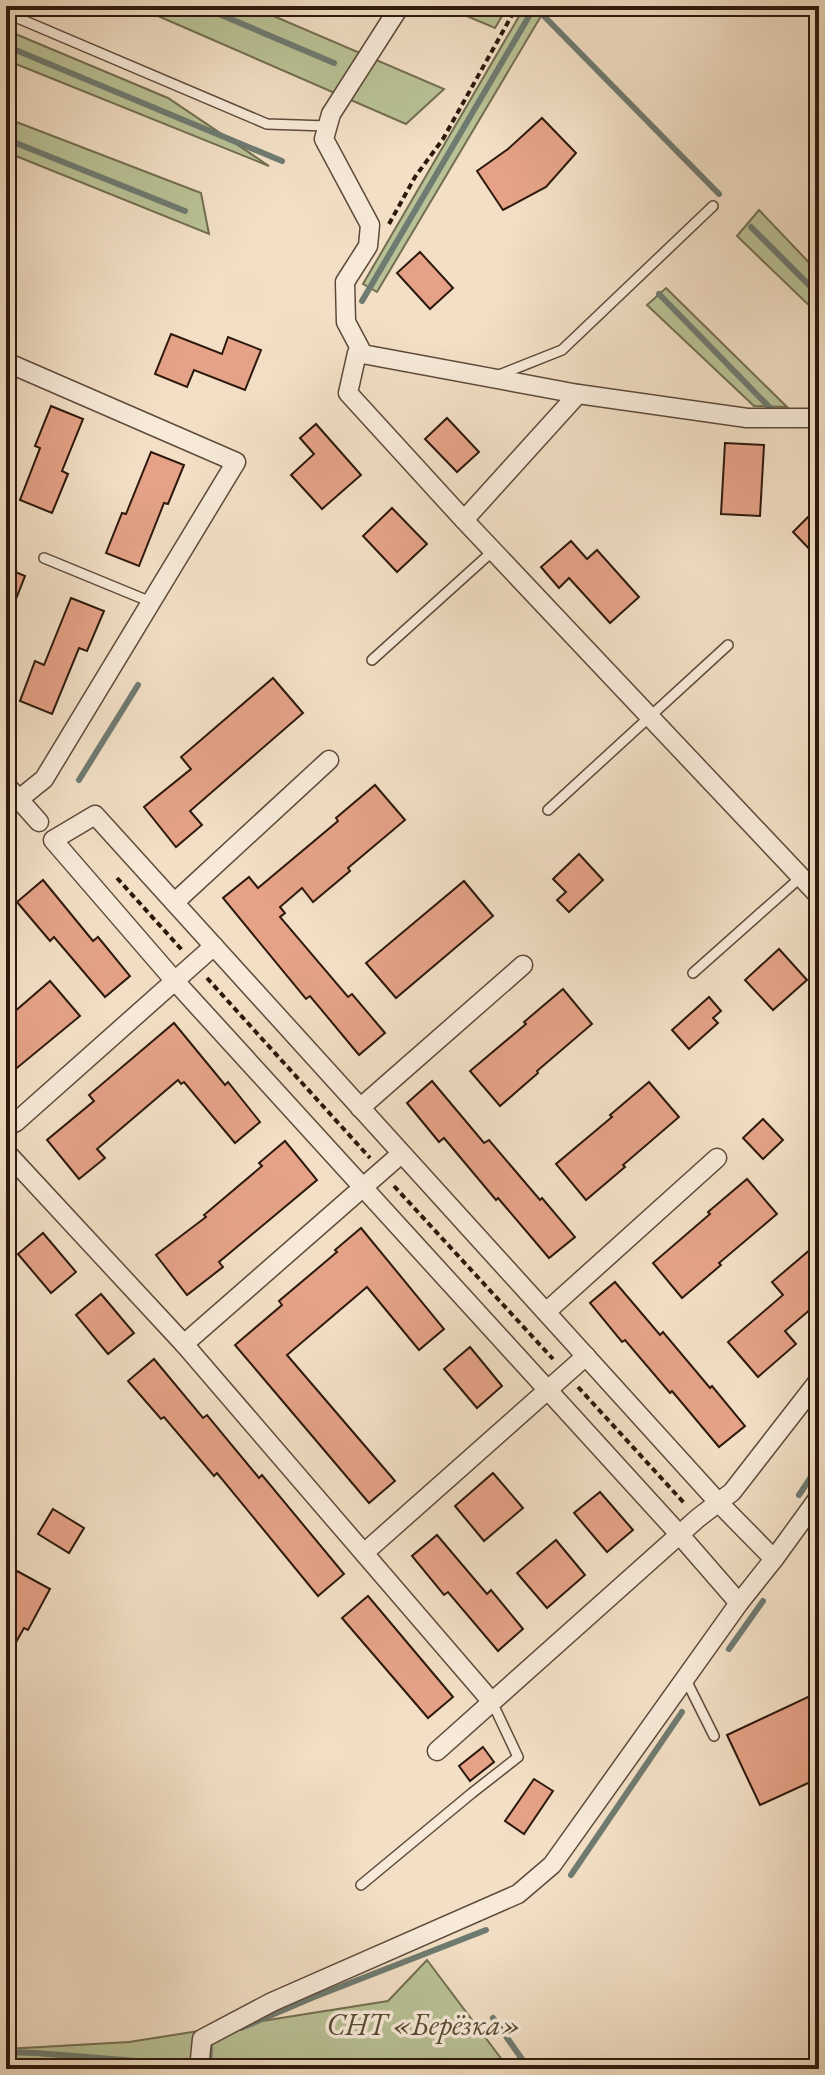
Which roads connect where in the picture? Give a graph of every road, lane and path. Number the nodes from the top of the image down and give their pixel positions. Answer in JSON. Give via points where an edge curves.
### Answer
{"nodes":[{"id":1,"x":400,"y":6,"type":"edge"},
{"id":2,"x":517,"y":6,"type":"edge"},
{"id":3,"x":6,"y":13,"type":"edge"},
{"id":4,"x":327,"y":126,"type":"junction"},
{"id":5,"x":713,"y":206,"type":"dead end"},
{"id":6,"x":388,"y":226,"type":"dead end"},
{"id":7,"x":363,"y":354,"type":"junction"},
{"id":8,"x":6,"y":362,"type":"edge"},
{"id":9,"x":493,"y":378,"type":"junction"},
{"id":10,"x":578,"y":394,"type":"junction"},
{"id":11,"x":819,"y":418,"type":"edge"},
{"id":12,"x":464,"y":520,"type":"junction"},
{"id":13,"x":494,"y":550,"type":"junction"},
{"id":14,"x":44,"y":558,"type":"dead end"},
{"id":15,"x":151,"y":602,"type":"junction"},
{"id":16,"x":728,"y":645,"type":"dead end"},
{"id":17,"x":372,"y":660,"type":"dead end"},
{"id":18,"x":650,"y":718,"type":"junction"},
{"id":19,"x":329,"y":760,"type":"dead end"},
{"id":20,"x":12,"y":792,"type":"edge"},
{"id":21,"x":548,"y":810,"type":"dead end"},
{"id":22,"x":39,"y":822,"type":"dead end"},
{"id":23,"x":801,"y":877,"type":"junction"},
{"id":24,"x":99,"y":893,"type":"junction"},
{"id":25,"x":819,"y":896,"type":"edge"},
{"id":26,"x":175,"y":902,"type":"junction"},
{"id":27,"x":214,"y":946,"type":"junction"},
{"id":28,"x":194,"y":963,"type":"junction"},
{"id":29,"x":523,"y":965,"type":"dead end"},
{"id":30,"x":693,"y":973,"type":"dead end"},
{"id":31,"x":174,"y":980,"type":"junction"},
{"id":32,"x":360,"y":1108,"type":"junction"},
{"id":33,"x":6,"y":1127,"type":"edge"},
{"id":34,"x":6,"y":1152,"type":"edge"},
{"id":35,"x":401,"y":1154,"type":"junction"},
{"id":36,"x":717,"y":1158,"type":"dead end"},
{"id":37,"x":381,"y":1171,"type":"junction"},
{"id":38,"x":362,"y":1187,"type":"junction"},
{"id":39,"x":546,"y":1312,"type":"junction"},
{"id":40,"x":184,"y":1344,"type":"junction"},
{"id":41,"x":586,"y":1356,"type":"junction"},
{"id":42,"x":566,"y":1374,"type":"junction"},
{"id":43,"x":819,"y":1380,"type":"edge"},
{"id":44,"x":548,"y":1390,"type":"junction"},
{"id":45,"x":819,"y":1497,"type":"edge"},
{"id":46,"x":718,"y":1502,"type":"junction"},
{"id":47,"x":698,"y":1518,"type":"junction"},
{"id":48,"x":679,"y":1534,"type":"junction"},
{"id":49,"x":364,"y":1553,"type":"junction"},
{"id":50,"x":774,"y":1559,"type":"junction"},
{"id":51,"x":739,"y":1603,"type":"junction"},
{"id":52,"x":685,"y":1678,"type":"junction"},
{"id":53,"x":492,"y":1702,"type":"junction"},
{"id":54,"x":714,"y":1736,"type":"dead end"},
{"id":55,"x":437,"y":1751,"type":"dead end"},
{"id":56,"x":361,"y":1885,"type":"dead end"},
{"id":57,"x":199,"y":2069,"type":"edge"}],
"edges":[{"from":1,"to":4,"type":"street"},
{"from":2,"to":6,"type":"path"},
{"from":3,"to":4,"type":"lane","via":[[267,124]]},
{"from":4,"to":7,"type":"street","via":[[324,139],[370,225],[368,246],[345,282],[346,322]]},
{"from":5,"to":9,"type":"lane","via":[[562,350]]},
{"from":7,"to":9,"type":"street"},
{"from":7,"to":12,"type":"street","via":[[357,353],[348,393]]},
{"from":8,"to":15,"type":"street","via":[[236,462]]},
{"from":9,"to":10,"type":"street"},
{"from":10,"to":11,"type":"street","via":[[747,418]]},
{"from":10,"to":12,"type":"street"},
{"from":12,"to":13,"type":"street"},
{"from":13,"to":17,"type":"lane"},
{"from":13,"to":18,"type":"street"},
{"from":14,"to":15,"type":"lane"},
{"from":15,"to":20,"type":"street","via":[[44,779]]},
{"from":16,"to":18,"type":"lane"},
{"from":18,"to":21,"type":"lane"},
{"from":18,"to":23,"type":"street"},
{"from":19,"to":26,"type":"street"},
{"from":20,"to":22,"type":"street"},
{"from":23,"to":25,"type":"street"},
{"from":23,"to":30,"type":"lane"},
{"from":24,"to":26,"type":"street","via":[[53,840],[95,815]]},
{"from":24,"to":28,"type":"path","via":[[117,878]]},
{"from":24,"to":31,"type":"street"},
{"from":26,"to":27,"type":"street"},
{"from":27,"to":28,"type":"street"},
{"from":27,"to":32,"type":"street"},
{"from":28,"to":31,"type":"street"},
{"from":28,"to":37,"type":"path"},
{"from":29,"to":32,"type":"street"},
{"from":31,"to":33,"type":"street"},
{"from":31,"to":38,"type":"street"},
{"from":32,"to":35,"type":"street"},
{"from":34,"to":40,"type":"street"},
{"from":35,"to":37,"type":"street"},
{"from":35,"to":39,"type":"street"},
{"from":36,"to":39,"type":"street"},
{"from":37,"to":38,"type":"street"},
{"from":37,"to":42,"type":"path"},
{"from":38,"to":40,"type":"street"},
{"from":38,"to":44,"type":"street"},
{"from":39,"to":41,"type":"street"},
{"from":40,"to":49,"type":"street"},
{"from":41,"to":42,"type":"street"},
{"from":41,"to":46,"type":"street"},
{"from":42,"to":44,"type":"street"},
{"from":42,"to":47,"type":"path"},
{"from":43,"to":46,"type":"street","via":[[732,1492]]},
{"from":44,"to":48,"type":"street"},
{"from":44,"to":49,"type":"street"},
{"from":45,"to":50,"type":"street"},
{"from":46,"to":47,"type":"street"},
{"from":46,"to":50,"type":"street"},
{"from":47,"to":48,"type":"street"},
{"from":48,"to":51,"type":"street"},
{"from":48,"to":53,"type":"street"},
{"from":49,"to":53,"type":"street"},
{"from":50,"to":51,"type":"street"},
{"from":51,"to":52,"type":"street"},
{"from":52,"to":54,"type":"lane"},
{"from":52,"to":57,"type":"street","via":[[552,1865],[518,1894],[216,2031],[202,2039]]},
{"from":53,"to":55,"type":"street"},
{"from":53,"to":56,"type":"lane","via":[[518,1757]]}]}
